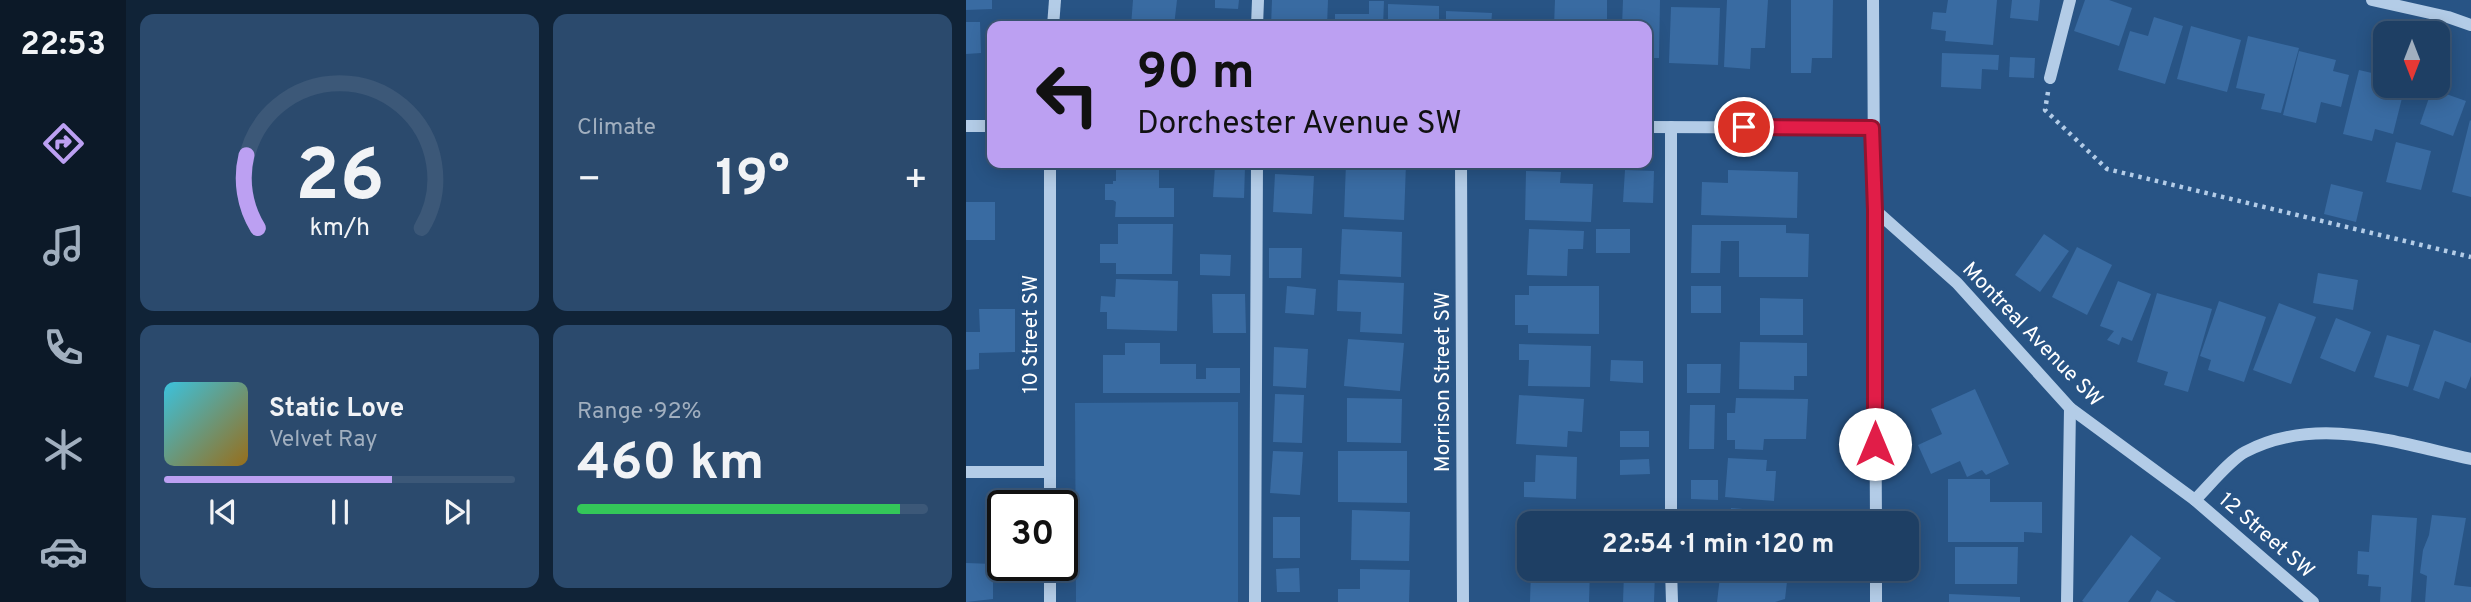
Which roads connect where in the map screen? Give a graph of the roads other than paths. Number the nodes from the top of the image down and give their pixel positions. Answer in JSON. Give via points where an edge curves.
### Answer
{"nodes":[{"id":1,"x":1055,"y":0,"type":"edge"},
{"id":2,"x":1258,"y":0,"type":"edge"},
{"id":3,"x":1873,"y":0,"type":"edge"},
{"id":4,"x":2070,"y":0,"type":"edge"},
{"id":5,"x":2372,"y":0,"type":"edge"},
{"id":6,"x":1053,"y":21,"type":"edge"},
{"id":7,"x":1258,"y":21,"type":"edge"},
{"id":8,"x":2471,"y":25,"type":"edge"},
{"id":9,"x":2050,"y":78,"type":"road end"},
{"id":10,"x":966,"y":126,"type":"edge"},
{"id":11,"x":987,"y":126,"type":"edge"},
{"id":12,"x":1652,"y":127,"type":"edge"},
{"id":13,"x":1671,"y":127,"type":"junction"},
{"id":14,"x":1872,"y":128,"type":"junction"},
{"id":15,"x":1051,"y":168,"type":"edge"},
{"id":16,"x":1257,"y":168,"type":"edge"},
{"id":17,"x":1461,"y":168,"type":"edge"},
{"id":18,"x":1875,"y":210,"type":"junction"},
{"id":19,"x":2070,"y":408,"type":"junction"},
{"id":20,"x":2471,"y":459,"type":"edge"},
{"id":21,"x":966,"y":472,"type":"edge"},
{"id":22,"x":1050,"y":472,"type":"junction"},
{"id":23,"x":1050,"y":490,"type":"edge"},
{"id":24,"x":2195,"y":500,"type":"junction"},
{"id":25,"x":1671,"y":511,"type":"edge"},
{"id":26,"x":1876,"y":511,"type":"edge"},
{"id":27,"x":1050,"y":581,"type":"edge"},
{"id":28,"x":1671,"y":581,"type":"edge"},
{"id":29,"x":1876,"y":581,"type":"edge"},
{"id":30,"x":1050,"y":602,"type":"edge"},
{"id":31,"x":1255,"y":602,"type":"edge"},
{"id":32,"x":1463,"y":602,"type":"edge"},
{"id":33,"x":1671,"y":602,"type":"edge"},
{"id":34,"x":1876,"y":602,"type":"edge"},
{"id":35,"x":2067,"y":602,"type":"edge"},
{"id":36,"x":2313,"y":602,"type":"edge"}],
"edges":[{"from":1,"to":6,"type":"street"},
{"from":2,"to":7,"type":"street"},
{"from":3,"to":14,"type":"street"},
{"from":4,"to":9,"type":"street"},
{"from":5,"to":8,"type":"street"},
{"from":10,"to":11,"type":"street"},
{"from":12,"to":13,"type":"street"},
{"from":13,"to":14,"type":"street"},
{"from":13,"to":25,"type":"street"},
{"from":14,"to":18,"type":"street"},
{"from":15,"to":22,"type":"street","name":"10 Street SW"},
{"from":16,"to":31,"type":"street"},
{"from":17,"to":32,"type":"street","name":"Morrison Street SW"},
{"from":18,"to":19,"type":"street","name":"Montreal Avenue SW","via":[[1957,283]]},
{"from":18,"to":26,"type":"street"},
{"from":19,"to":24,"type":"street","name":"Montreal Avenue SW"},
{"from":19,"to":35,"type":"street"},
{"from":20,"to":24,"type":"street","via":[[2361,435],[2313,432],[2280,438],[2243,453]]},
{"from":21,"to":22,"type":"street"},
{"from":22,"to":23,"type":"street","name":"10 Street SW"},
{"from":24,"to":36,"type":"street","name":"12 Street SW"},
{"from":27,"to":30,"type":"street"},
{"from":28,"to":33,"type":"street"},
{"from":29,"to":34,"type":"street"}]}
